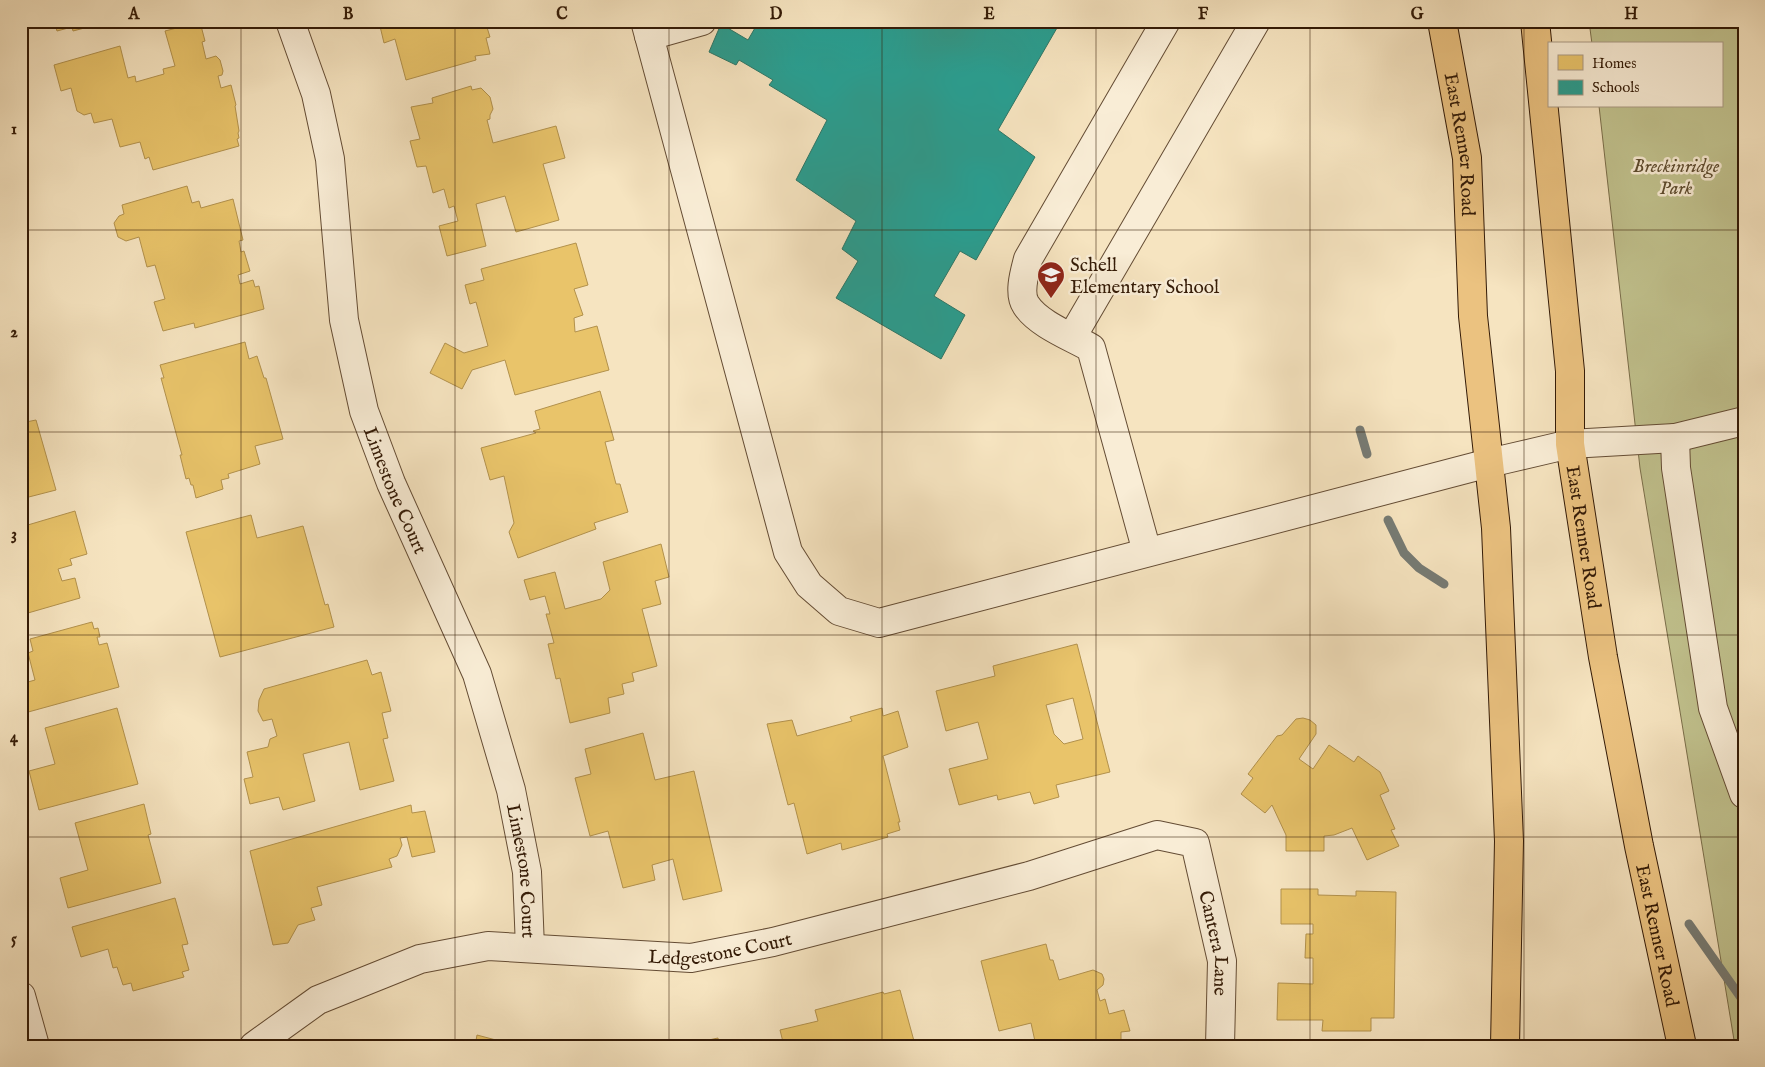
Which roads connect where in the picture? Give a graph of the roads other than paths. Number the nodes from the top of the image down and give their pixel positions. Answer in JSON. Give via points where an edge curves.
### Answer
{"nodes":[{"id":1,"x":290,"y":21,"type":"edge"},
{"id":2,"x":702,"y":21,"type":"edge"},
{"id":3,"x":1166,"y":21,"type":"edge"},
{"id":4,"x":1256,"y":21,"type":"edge"},
{"id":5,"x":1442,"y":21,"type":"edge"},
{"id":6,"x":1535,"y":21,"type":"edge"},
{"id":7,"x":647,"y":29,"type":"edge"},
{"id":8,"x":1072,"y":337,"type":"junction"},
{"id":9,"x":1744,"y":421,"type":"edge"},
{"id":10,"x":1675,"y":438,"type":"junction"},
{"id":11,"x":1570,"y":444,"type":"junction"},
{"id":12,"x":1489,"y":463,"type":"junction"},
{"id":13,"x":1147,"y":552,"type":"junction"},
{"id":14,"x":1744,"y":794,"type":"edge"},
{"id":15,"x":1195,"y":843,"type":"joint"},
{"id":16,"x":530,"y":948,"type":"junction"},
{"id":17,"x":21,"y":996,"type":"edge"},
{"id":18,"x":35,"y":1046,"type":"edge"},
{"id":19,"x":254,"y":1046,"type":"edge"},
{"id":20,"x":1220,"y":1046,"type":"edge"},
{"id":21,"x":1504,"y":1046,"type":"edge"},
{"id":22,"x":1682,"y":1046,"type":"edge"}],
"edges":[{"from":1,"to":16,"type":"street","name":"Limestone Court","via":[[316,94],[330,160],[344,320],[364,411],[391,483],[477,674],[511,790],[527,872]]},
{"from":2,"to":7,"type":"street"},
{"from":3,"to":8,"type":"street","via":[[1028,259],[1022,282],[1025,304],[1041,321]]},
{"from":4,"to":8,"type":"street"},
{"from":5,"to":12,"type":"main road","name":"East Renner Road","via":[[1466,158],[1473,316]]},
{"from":6,"to":11,"type":"main road","name":"East Renner Road","via":[[1570,371]]},
{"from":7,"to":13,"type":"street","via":[[788,552],[809,585],[839,611],[879,623]]},
{"from":8,"to":13,"type":"street","via":[[1091,348]]},
{"from":9,"to":10,"type":"street"},
{"from":10,"to":11,"type":"street"},
{"from":10,"to":14,"type":"street","via":[[1676,468],[1713,708]]},
{"from":11,"to":12,"type":"street"},
{"from":11,"to":22,"type":"main road","name":"East Renner Road","via":[[1603,657]]},
{"from":12,"to":13,"type":"street"},
{"from":12,"to":21,"type":"main road","name":"East Renner Road","via":[[1496,528],[1509,841]]},
{"from":15,"to":16,"type":"street","name":"Ledgestone Court","via":[[1156,835],[1029,876],[773,942],[691,958]]},
{"from":15,"to":20,"type":"street","name":"Cantera Lane","via":[[1222,961]]},
{"from":16,"to":19,"type":"street","name":"Ledgestone Court","via":[[488,946],[420,959],[318,1000]]},
{"from":17,"to":18,"type":"street"}]}
